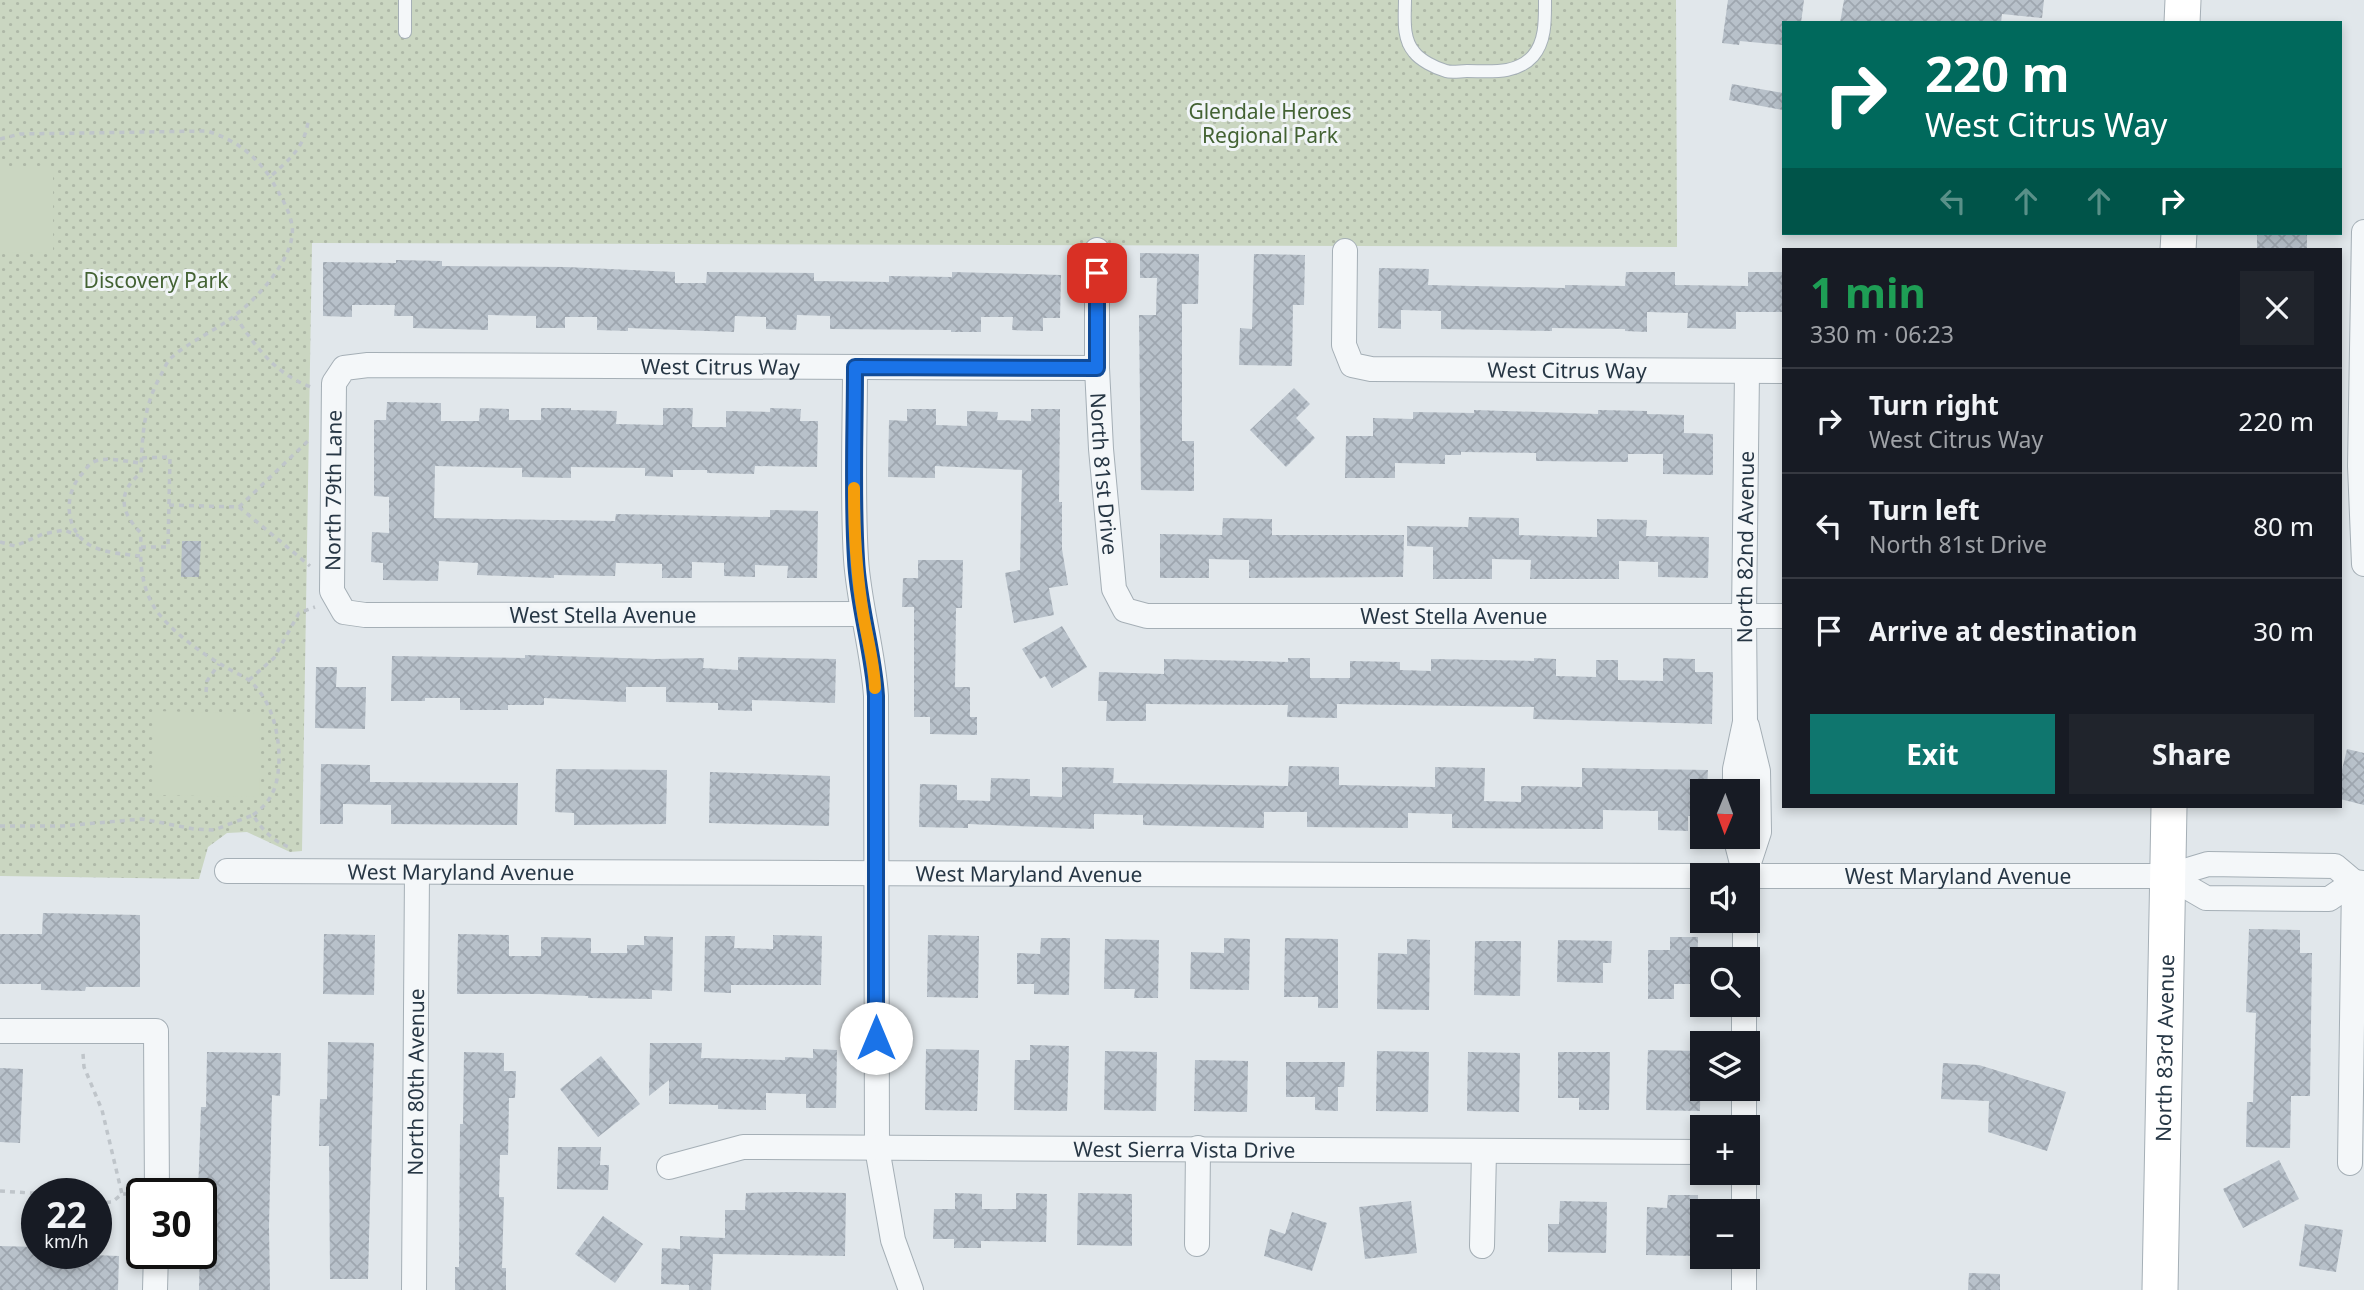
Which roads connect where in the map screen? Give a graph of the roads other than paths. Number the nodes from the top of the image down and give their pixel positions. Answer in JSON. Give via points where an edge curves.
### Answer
{"nodes":[{"id":1,"x":405,"y":0,"type":"edge"},
{"id":2,"x":1405,"y":0,"type":"edge"},
{"id":3,"x":1545,"y":0,"type":"edge"},
{"id":4,"x":2183,"y":0,"type":"edge"},
{"id":5,"x":2182,"y":21,"type":"edge"},
{"id":6,"x":405,"y":32,"type":"dead end"},
{"id":7,"x":2364,"y":232,"type":"edge"},
{"id":8,"x":1097,"y":250,"type":"dead end"},
{"id":9,"x":1345,"y":251,"type":"dead end"},
{"id":10,"x":855,"y":367,"type":"junction"},
{"id":11,"x":1097,"y":368,"type":"junction"},
{"id":12,"x":1747,"y":371,"type":"junction"},
{"id":13,"x":1782,"y":371,"type":"edge"},
{"id":14,"x":339,"y":375,"type":"joint"},
{"id":15,"x":2364,"y":564,"type":"edge"},
{"id":16,"x":1125,"y":610,"type":"joint"},
{"id":17,"x":344,"y":612,"type":"joint"},
{"id":18,"x":863,"y":614,"type":"junction"},
{"id":19,"x":1744,"y":615,"type":"junction"},
{"id":20,"x":1782,"y":616,"type":"edge"},
{"id":21,"x":1745,"y":722,"type":"junction"},
{"id":22,"x":1735,"y":779,"type":"edge"},
{"id":23,"x":2169,"y":808,"type":"edge"},
{"id":24,"x":1750,"y":863,"type":"edge"},
{"id":25,"x":228,"y":871,"type":"dead end"},
{"id":26,"x":417,"y":872,"type":"junction"},
{"id":27,"x":876,"y":873,"type":"junction"},
{"id":28,"x":1760,"y":875,"type":"edge"},
{"id":29,"x":1690,"y":876,"type":"edge"},
{"id":30,"x":2168,"y":876,"type":"junction"},
{"id":31,"x":2359,"y":883,"type":"edge"},
{"id":32,"x":0,"y":1031,"type":"edge"},
{"id":33,"x":877,"y":1148,"type":"junction"},
{"id":34,"x":1198,"y":1149,"type":"junction"},
{"id":35,"x":1484,"y":1151,"type":"junction"},
{"id":36,"x":1690,"y":1152,"type":"edge"},
{"id":37,"x":2350,"y":1163,"type":"dead end"},
{"id":38,"x":669,"y":1167,"type":"dead end"},
{"id":39,"x":149,"y":1178,"type":"edge"},
{"id":40,"x":1198,"y":1244,"type":"dead end"},
{"id":41,"x":1482,"y":1246,"type":"dead end"},
{"id":42,"x":156,"y":1269,"type":"edge"},
{"id":43,"x":1744,"y":1269,"type":"edge"},
{"id":44,"x":155,"y":1290,"type":"edge"},
{"id":45,"x":414,"y":1290,"type":"edge"},
{"id":46,"x":911,"y":1290,"type":"edge"},
{"id":47,"x":1744,"y":1290,"type":"edge"},
{"id":48,"x":2160,"y":1290,"type":"edge"}],
"edges":[{"from":1,"to":6,"type":"lane"},
{"from":2,"to":3,"type":"lane","via":[[1406,36],[1413,52],[1429,64],[1447,71],[1505,71],[1521,66],[1541,42]]},
{"from":4,"to":5,"type":"main road"},
{"from":7,"to":15,"type":"street","via":[[2360,466]]},
{"from":8,"to":11,"type":"street","name":"North 81st Drive"},
{"from":9,"to":12,"type":"street","name":"West Citrus Way","via":[[1344,345],[1352,365],[1371,369]]},
{"from":10,"to":11,"type":"street","name":"West Citrus Way"},
{"from":10,"to":14,"type":"street","name":"West Citrus Way","via":[[368,365]]},
{"from":10,"to":18,"type":"street","via":[[856,562]]},
{"from":11,"to":16,"type":"street","name":"North 81st Drive","via":[[1114,589]]},
{"from":12,"to":13,"type":"street","name":"West Citrus Way"},
{"from":12,"to":19,"type":"street","name":"North 82nd Avenue"},
{"from":14,"to":17,"type":"street","name":"North 79th Lane","via":[[332,591]]},
{"from":16,"to":19,"type":"street","name":"West Stella Avenue","via":[[1147,616]]},
{"from":17,"to":18,"type":"street","name":"West Stella Avenue"},
{"from":18,"to":27,"type":"street","via":[[876,696]]},
{"from":19,"to":20,"type":"street","name":"West Stella Avenue"},
{"from":19,"to":21,"type":"street","name":"North 82nd Avenue"},
{"from":21,"to":22,"type":"street","name":"North 82nd Avenue"},
{"from":21,"to":24,"type":"street","name":"North 82nd Avenue","via":[[1758,771],[1759,832]]},
{"from":23,"to":30,"type":"main road","name":"North 83rd Avenue"},
{"from":25,"to":26,"type":"street","name":"West Maryland Avenue"},
{"from":26,"to":27,"type":"street","name":"West Maryland Avenue"},
{"from":26,"to":45,"type":"street","name":"North 80th Avenue"},
{"from":27,"to":29,"type":"street","name":"West Maryland Avenue"},
{"from":27,"to":33,"type":"street"},
{"from":28,"to":30,"type":"street","name":"West Maryland Avenue"},
{"from":30,"to":31,"type":"street","name":"West Maryland Avenue","via":[[2208,864],[2335,866]]},
{"from":30,"to":31,"type":"street","via":[[2206,898],[2329,899]]},
{"from":30,"to":48,"type":"main road","name":"North 83rd Avenue"},
{"from":31,"to":37,"type":"street"},
{"from":32,"to":39,"type":"street","via":[[156,1031]]},
{"from":33,"to":34,"type":"street","name":"West Sierra Vista Drive"},
{"from":33,"to":38,"type":"street","name":"West Sierra Vista Drive","via":[[743,1147]]},
{"from":33,"to":46,"type":"street","via":[[893,1240]]},
{"from":34,"to":35,"type":"street","name":"West Sierra Vista Drive"},
{"from":34,"to":40,"type":"street"},
{"from":35,"to":36,"type":"street","name":"West Sierra Vista Drive"},
{"from":35,"to":41,"type":"street"},
{"from":42,"to":44,"type":"street"},
{"from":43,"to":47,"type":"street"}]}
